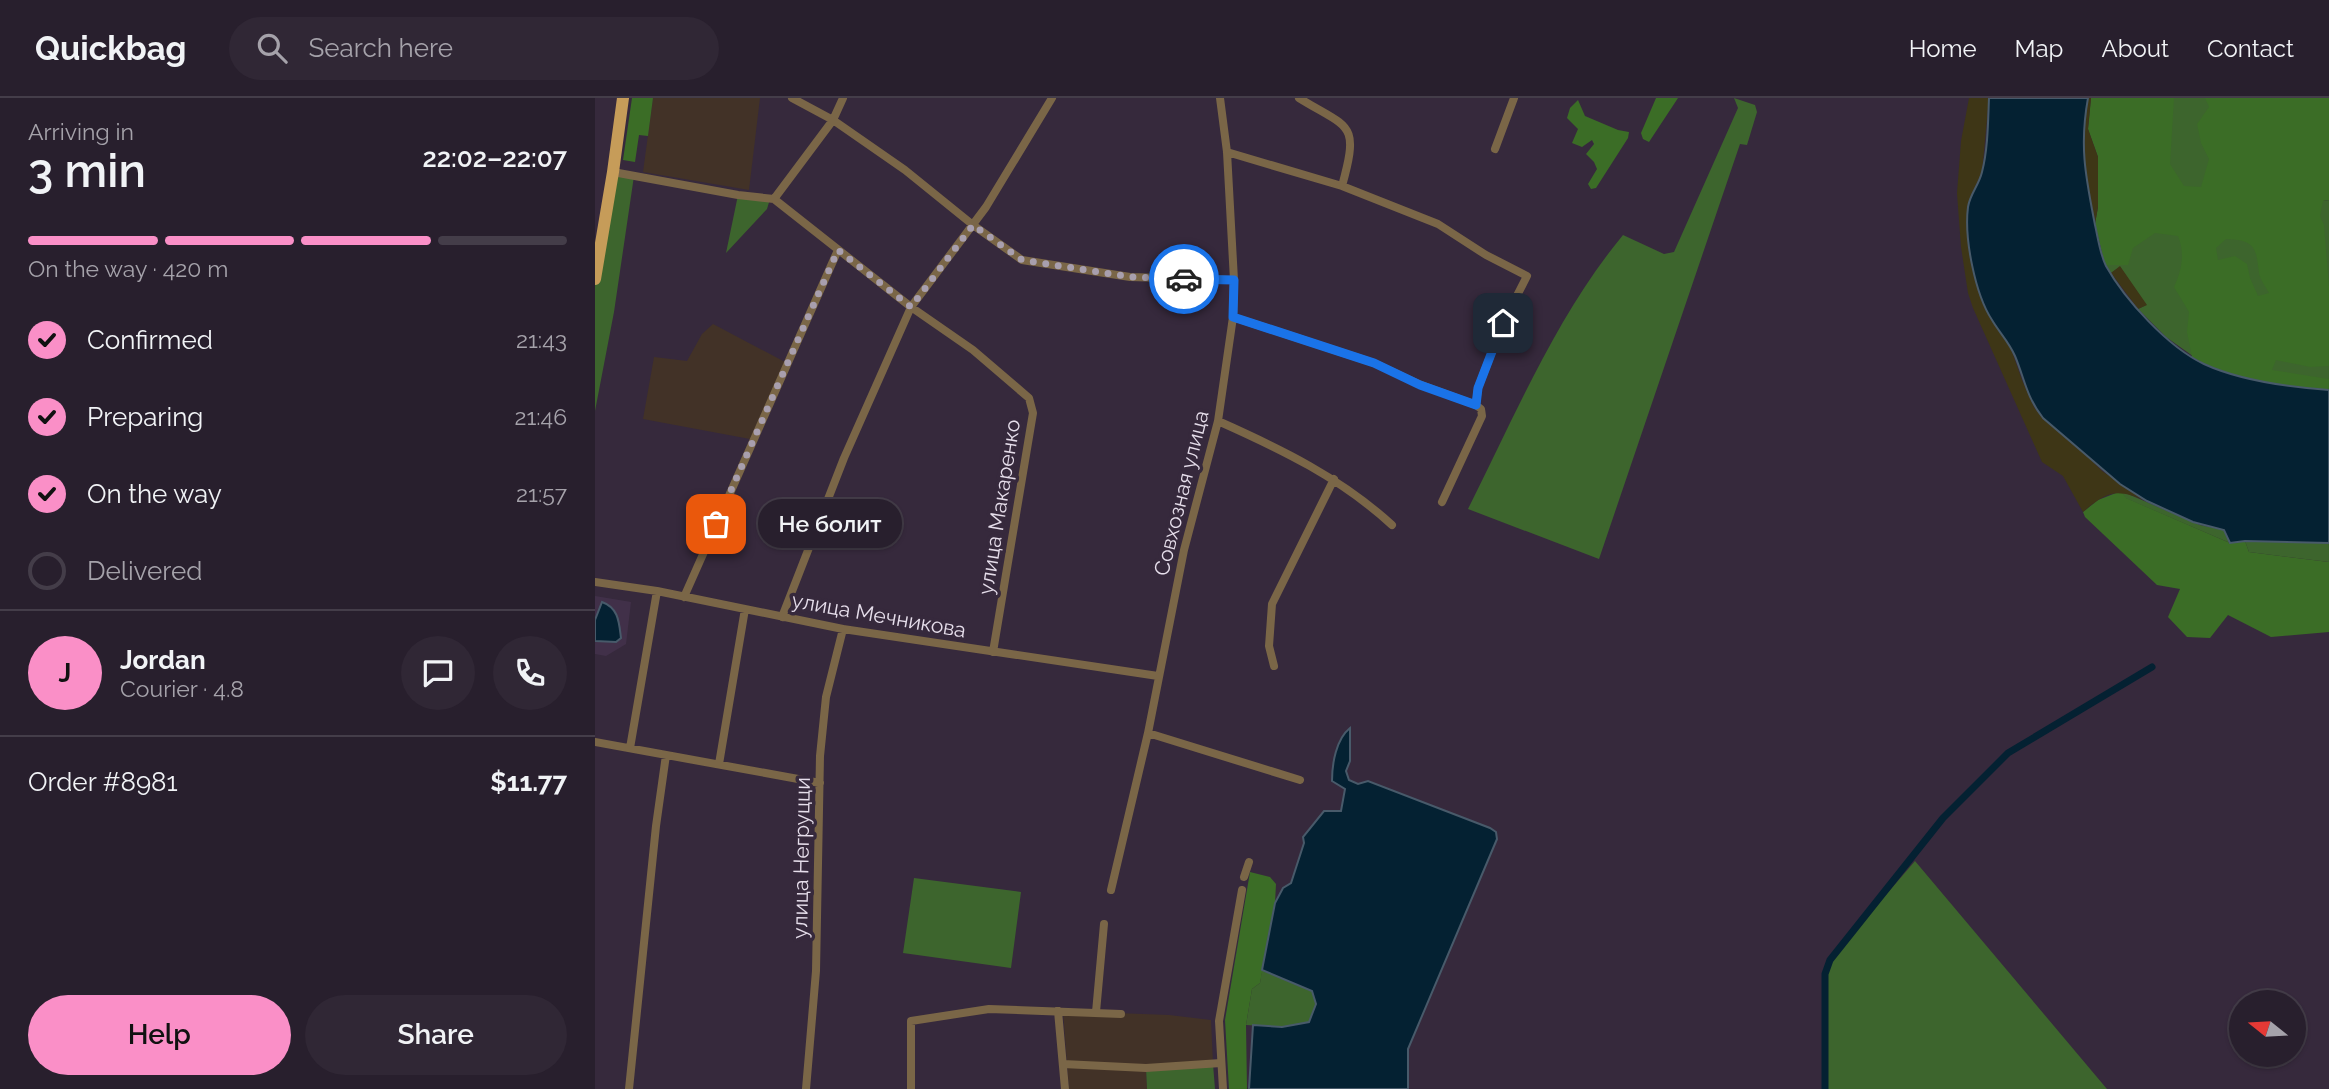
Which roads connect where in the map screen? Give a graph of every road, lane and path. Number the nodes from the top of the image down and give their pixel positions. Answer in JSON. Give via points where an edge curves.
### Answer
{"nodes":[{"id":1,"x":623,"y":98,"type":"edge"},
{"id":2,"x":792,"y":98,"type":"edge"},
{"id":3,"x":843,"y":98,"type":"edge"},
{"id":4,"x":1052,"y":98,"type":"edge"},
{"id":5,"x":1220,"y":98,"type":"edge"},
{"id":6,"x":1299,"y":98,"type":"edge"},
{"id":7,"x":1514,"y":98,"type":"edge"},
{"id":8,"x":833,"y":120,"type":"junction"},
{"id":9,"x":1495,"y":149,"type":"dead end"},
{"id":10,"x":1227,"y":152,"type":"junction"},
{"id":11,"x":614,"y":172,"type":"junction"},
{"id":12,"x":1342,"y":186,"type":"junction"},
{"id":13,"x":774,"y":199,"type":"junction"},
{"id":14,"x":973,"y":225,"type":"junction"},
{"id":15,"x":838,"y":250,"type":"junction"},
{"id":16,"x":595,"y":279,"type":"edge"},
{"id":17,"x":1234,"y":280,"type":"junction"},
{"id":18,"x":911,"y":307,"type":"junction"},
{"id":19,"x":1233,"y":317,"type":"junction"},
{"id":20,"x":1476,"y":405,"type":"junction"},
{"id":21,"x":1218,"y":421,"type":"junction"},
{"id":22,"x":1334,"y":479,"type":"junction"},
{"id":23,"x":1442,"y":502,"type":"dead end"},
{"id":24,"x":1392,"y":525,"type":"dead end"},
{"id":25,"x":595,"y":582,"type":"edge"},
{"id":26,"x":657,"y":591,"type":"junction"},
{"id":27,"x":684,"y":597,"type":"junction"},
{"id":28,"x":745,"y":610,"type":"junction"},
{"id":29,"x":782,"y":617,"type":"junction"},
{"id":30,"x":843,"y":629,"type":"junction"},
{"id":31,"x":993,"y":652,"type":"junction"},
{"id":32,"x":1274,"y":666,"type":"dead end"},
{"id":33,"x":1159,"y":676,"type":"junction"},
{"id":34,"x":1148,"y":733,"type":"junction"},
{"id":35,"x":595,"y":742,"type":"edge"},
{"id":36,"x":630,"y":748,"type":"junction"},
{"id":37,"x":666,"y":755,"type":"junction"},
{"id":38,"x":719,"y":764,"type":"junction"},
{"id":39,"x":1300,"y":780,"type":"dead end"},
{"id":40,"x":820,"y":783,"type":"junction"},
{"id":41,"x":1249,"y":862,"type":"dead end"},
{"id":42,"x":1244,"y":877,"type":"dead end"},
{"id":43,"x":1111,"y":890,"type":"dead end"},
{"id":44,"x":1242,"y":890,"type":"dead end"},
{"id":45,"x":1104,"y":924,"type":"dead end"},
{"id":46,"x":1058,"y":1011,"type":"junction"},
{"id":47,"x":1096,"y":1012,"type":"junction"},
{"id":48,"x":1121,"y":1014,"type":"dead end"},
{"id":49,"x":1221,"y":1063,"type":"junction"},
{"id":50,"x":1063,"y":1064,"type":"junction"},
{"id":51,"x":629,"y":1089,"type":"edge"},
{"id":52,"x":806,"y":1089,"type":"edge"},
{"id":53,"x":911,"y":1089,"type":"edge"},
{"id":54,"x":1065,"y":1089,"type":"edge"},
{"id":55,"x":1223,"y":1089,"type":"edge"}],
"edges":[{"from":1,"to":11,"type":"main road"},
{"from":2,"to":8,"type":"street"},
{"from":3,"to":8,"type":"street"},
{"from":4,"to":14,"type":"street"},
{"from":5,"to":10,"type":"street","name":"Совхозная улица"},
{"from":6,"to":12,"type":"street","via":[[1348,129],[1352,140]]},
{"from":7,"to":9,"type":"street"},
{"from":8,"to":13,"type":"street"},
{"from":8,"to":14,"type":"street"},
{"from":10,"to":12,"type":"street"},
{"from":10,"to":17,"type":"street","name":"Совхозная улица"},
{"from":11,"to":13,"type":"street"},
{"from":11,"to":16,"type":"main road"},
{"from":12,"to":20,"type":"street","via":[[1438,224],[1527,276],[1503,323]]},
{"from":13,"to":15,"type":"street","name":"улица Макаренко"},
{"from":14,"to":17,"type":"street","via":[[1022,260],[1042,265],[1131,277]]},
{"from":14,"to":18,"type":"street"},
{"from":15,"to":18,"type":"street","name":"улица Макаренко"},
{"from":15,"to":27,"type":"street"},
{"from":17,"to":19,"type":"street","name":"Совхозная улица"},
{"from":18,"to":29,"type":"street","via":[[844,458]]},
{"from":18,"to":31,"type":"street","name":"улица Макаренко","via":[[973,350],[1032,405]]},
{"from":19,"to":20,"type":"street","via":[[1374,363]]},
{"from":19,"to":21,"type":"street","name":"Совхозная улица"},
{"from":20,"to":23,"type":"street","via":[[1482,416]]},
{"from":21,"to":22,"type":"street"},
{"from":21,"to":33,"type":"street","name":"Совхозная улица","via":[[1184,550]]},
{"from":22,"to":24,"type":"street"},
{"from":22,"to":32,"type":"street","via":[[1272,604],[1269,646]]},
{"from":25,"to":26,"type":"street","name":"улица Мечникова"},
{"from":26,"to":27,"type":"street","name":"улица Мечникова"},
{"from":26,"to":36,"type":"street"},
{"from":27,"to":28,"type":"street","name":"улица Мечникова"},
{"from":28,"to":29,"type":"street","name":"улица Мечникова"},
{"from":28,"to":38,"type":"street"},
{"from":29,"to":30,"type":"street","name":"улица Мечникова"},
{"from":30,"to":31,"type":"street","name":"улица Мечникова"},
{"from":30,"to":40,"type":"street","name":"улица Негруцци","via":[[826,697]]},
{"from":31,"to":33,"type":"street","name":"улица Мечникова"},
{"from":33,"to":34,"type":"street","name":"Совхозная улица"},
{"from":34,"to":39,"type":"street"},
{"from":34,"to":43,"type":"street","name":"Совхозная улица"},
{"from":35,"to":36,"type":"street"},
{"from":36,"to":37,"type":"street"},
{"from":37,"to":38,"type":"street"},
{"from":37,"to":51,"type":"street"},
{"from":38,"to":40,"type":"street"},
{"from":40,"to":52,"type":"street","name":"улица Негруцци","via":[[816,971]]},
{"from":41,"to":42,"type":"street"},
{"from":44,"to":49,"type":"street","via":[[1219,1021]]},
{"from":45,"to":47,"type":"street"},
{"from":46,"to":47,"type":"street"},
{"from":46,"to":50,"type":"street"},
{"from":46,"to":53,"type":"street","via":[[989,1009],[911,1021]]},
{"from":47,"to":48,"type":"street"},
{"from":49,"to":50,"type":"street","via":[[1146,1068]]},
{"from":49,"to":55,"type":"street"},
{"from":50,"to":54,"type":"street"}]}
